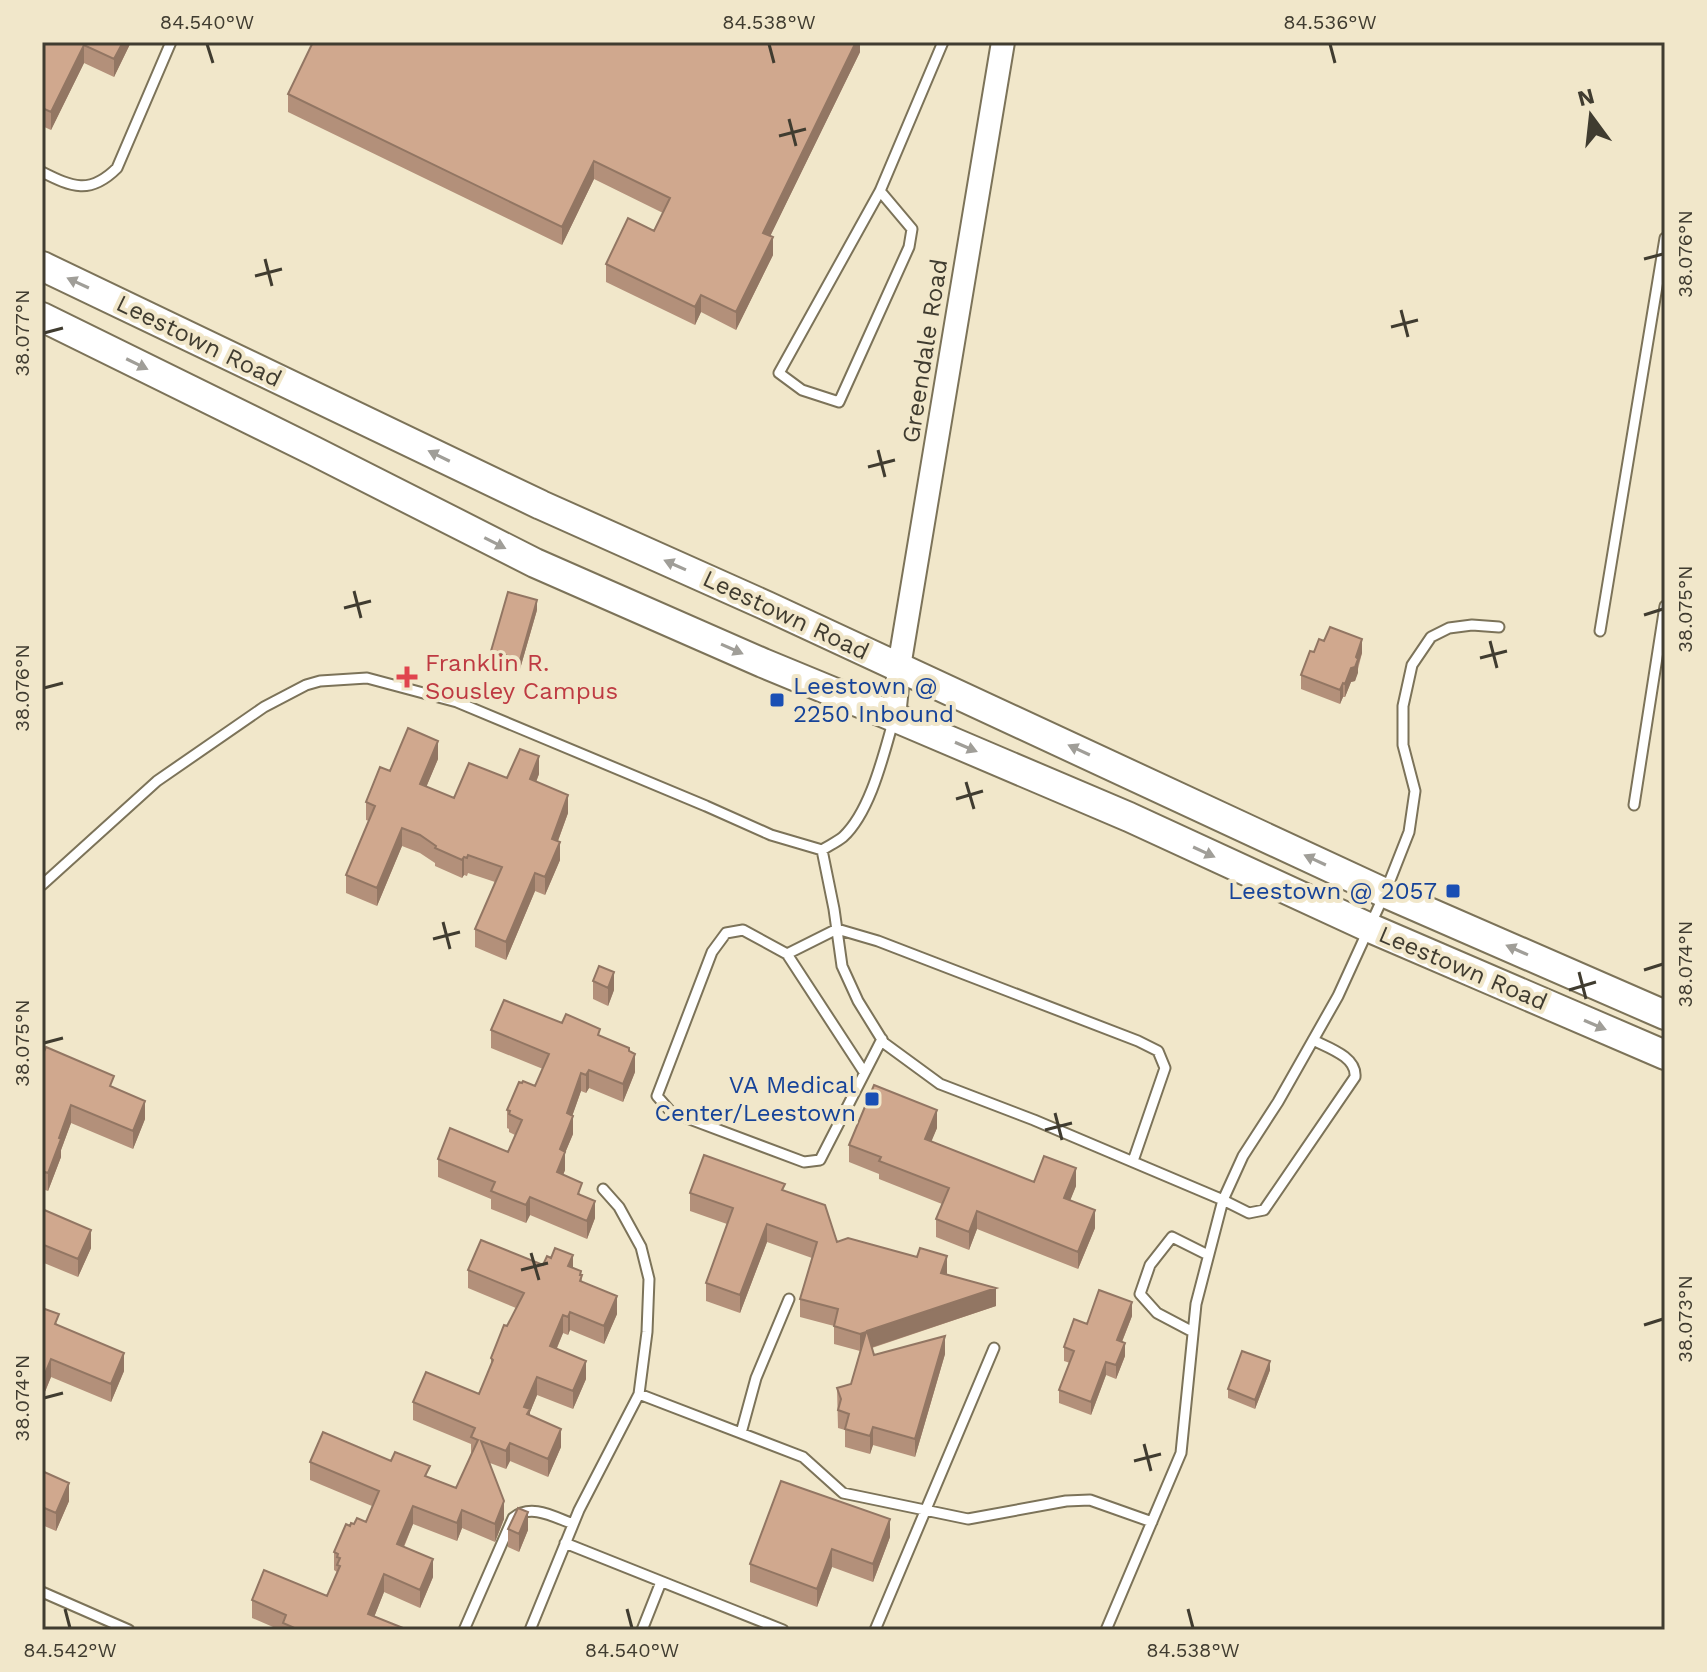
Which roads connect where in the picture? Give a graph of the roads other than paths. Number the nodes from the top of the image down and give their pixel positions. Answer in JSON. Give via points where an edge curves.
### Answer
{"nodes":[{"id":1,"x":171,"y":42,"type":"edge"},
{"id":2,"x":943,"y":42,"type":"edge"},
{"id":3,"x":1003,"y":42,"type":"edge"},
{"id":4,"x":42,"y":172,"type":"edge"},
{"id":5,"x":880,"y":191,"type":"junction"},
{"id":6,"x":1665,"y":238,"type":"edge"},
{"id":7,"x":42,"y":266,"type":"edge"},
{"id":8,"x":42,"y":317,"type":"edge"},
{"id":9,"x":1665,"y":606,"type":"edge"},
{"id":10,"x":1499,"y":627,"type":"dead end"},
{"id":11,"x":1600,"y":631,"type":"dead end"},
{"id":12,"x":899,"y":667,"type":"junction"},
{"id":13,"x":894,"y":717,"type":"junction"},
{"id":14,"x":1634,"y":805,"type":"dead end"},
{"id":15,"x":822,"y":850,"type":"junction"},
{"id":16,"x":42,"y":885,"type":"edge"},
{"id":17,"x":1385,"y":893,"type":"junction"},
{"id":18,"x":1370,"y":928,"type":"junction"},
{"id":19,"x":837,"y":929,"type":"junction"},
{"id":20,"x":787,"y":954,"type":"junction"},
{"id":21,"x":1665,"y":1015,"type":"edge"},
{"id":22,"x":882,"y":1039,"type":"junction"},
{"id":23,"x":1313,"y":1040,"type":"junction"},
{"id":24,"x":1665,"y":1055,"type":"edge"},
{"id":25,"x":864,"y":1072,"type":"junction"},
{"id":26,"x":1133,"y":1161,"type":"junction"},
{"id":27,"x":603,"y":1189,"type":"dead end"},
{"id":28,"x":1223,"y":1200,"type":"junction"},
{"id":29,"x":1208,"y":1255,"type":"junction"},
{"id":30,"x":789,"y":1299,"type":"dead end"},
{"id":31,"x":1193,"y":1332,"type":"junction"},
{"id":32,"x":994,"y":1348,"type":"dead end"},
{"id":33,"x":639,"y":1394,"type":"junction"},
{"id":34,"x":741,"y":1433,"type":"junction"},
{"id":35,"x":925,"y":1510,"type":"junction"},
{"id":36,"x":1152,"y":1522,"type":"junction"},
{"id":37,"x":573,"y":1524,"type":"junction"},
{"id":38,"x":565,"y":1543,"type":"junction"},
{"id":39,"x":661,"y":1582,"type":"junction"},
{"id":40,"x":42,"y":1592,"type":"edge"},
{"id":41,"x":125,"y":1629,"type":"edge"},
{"id":42,"x":464,"y":1630,"type":"edge"},
{"id":43,"x":530,"y":1630,"type":"edge"},
{"id":44,"x":642,"y":1630,"type":"edge"},
{"id":45,"x":783,"y":1630,"type":"edge"},
{"id":46,"x":875,"y":1630,"type":"edge"},
{"id":47,"x":1106,"y":1630,"type":"edge"}],
"edges":[{"from":1,"to":4,"type":"lane","via":[[117,168],[107,178],[82,187]]},
{"from":2,"to":5,"type":"lane"},
{"from":3,"to":12,"type":"street","name":"Greendale Road"},
{"from":5,"to":5,"type":"lane","via":[[912,229],[909,247],[839,402],[802,390],[779,373]]},
{"from":6,"to":11,"type":"lane"},
{"from":12,"to":7,"type":"main road","name":"Leestown Road","one_way":true,"via":[[541,505]]},
{"from":8,"to":13,"type":"main road","name":"Leestown Road","one_way":true,"via":[[535,563]]},
{"from":9,"to":14,"type":"lane"},
{"from":10,"to":17,"type":"lane","via":[[1449,628],[1431,637],[1412,665],[1403,706],[1403,745],[1415,791],[1409,832]]},
{"from":12,"to":13,"type":"street","name":"Greendale Road"},
{"from":17,"to":12,"type":"main road","name":"Leestown Road","one_way":true},
{"from":13,"to":15,"type":"lane","via":[[859,817],[842,838]]},
{"from":13,"to":18,"type":"main road","name":"Leestown Road","one_way":true},
{"from":15,"to":16,"type":"lane","via":[[771,835],[457,702],[367,678],[320,681],[264,707],[157,781]]},
{"from":15,"to":19,"type":"lane"},
{"from":17,"to":18,"type":"lane"},
{"from":21,"to":17,"type":"main road","name":"Leestown Road","one_way":true},
{"from":18,"to":23,"type":"lane"},
{"from":18,"to":24,"type":"main road","name":"Leestown Road","one_way":true},
{"from":19,"to":20,"type":"lane"},
{"from":19,"to":22,"type":"lane","via":[[842,966]]},
{"from":19,"to":26,"type":"lane","via":[[1158,1051],[1165,1068]]},
{"from":20,"to":25,"type":"lane"},
{"from":20,"to":25,"type":"lane","via":[[743,930],[726,933],[712,952],[657,1096],[671,1112],[804,1162],[820,1160]]},
{"from":22,"to":25,"type":"lane"},
{"from":22,"to":26,"type":"lane","via":[[940,1084]]},
{"from":23,"to":28,"type":"lane","via":[[1243,1156]]},
{"from":23,"to":28,"type":"lane","via":[[1351,1061],[1356,1069],[1351,1085],[1264,1210],[1249,1213]]},
{"from":26,"to":28,"type":"lane"},
{"from":27,"to":33,"type":"lane","via":[[641,1247],[649,1279]]},
{"from":28,"to":29,"type":"lane"},
{"from":29,"to":31,"type":"lane"},
{"from":29,"to":31,"type":"lane","via":[[1172,1237],[1150,1265],[1140,1294],[1157,1313]]},
{"from":30,"to":34,"type":"lane","via":[[756,1378]]},
{"from":31,"to":36,"type":"lane","via":[[1181,1453]]},
{"from":32,"to":35,"type":"lane"},
{"from":33,"to":34,"type":"lane"},
{"from":33,"to":37,"type":"lane"},
{"from":34,"to":35,"type":"lane","via":[[803,1457],[843,1493]]},
{"from":35,"to":36,"type":"lane","via":[[968,1519],[1090,1500]]},
{"from":35,"to":46,"type":"lane"},
{"from":36,"to":47,"type":"lane"},
{"from":37,"to":38,"type":"lane"},
{"from":37,"to":42,"type":"lane","via":[[528,1510],[513,1518]]},
{"from":38,"to":39,"type":"lane"},
{"from":38,"to":43,"type":"lane"},
{"from":39,"to":44,"type":"lane"},
{"from":39,"to":45,"type":"lane"},
{"from":40,"to":41,"type":"lane"}]}
